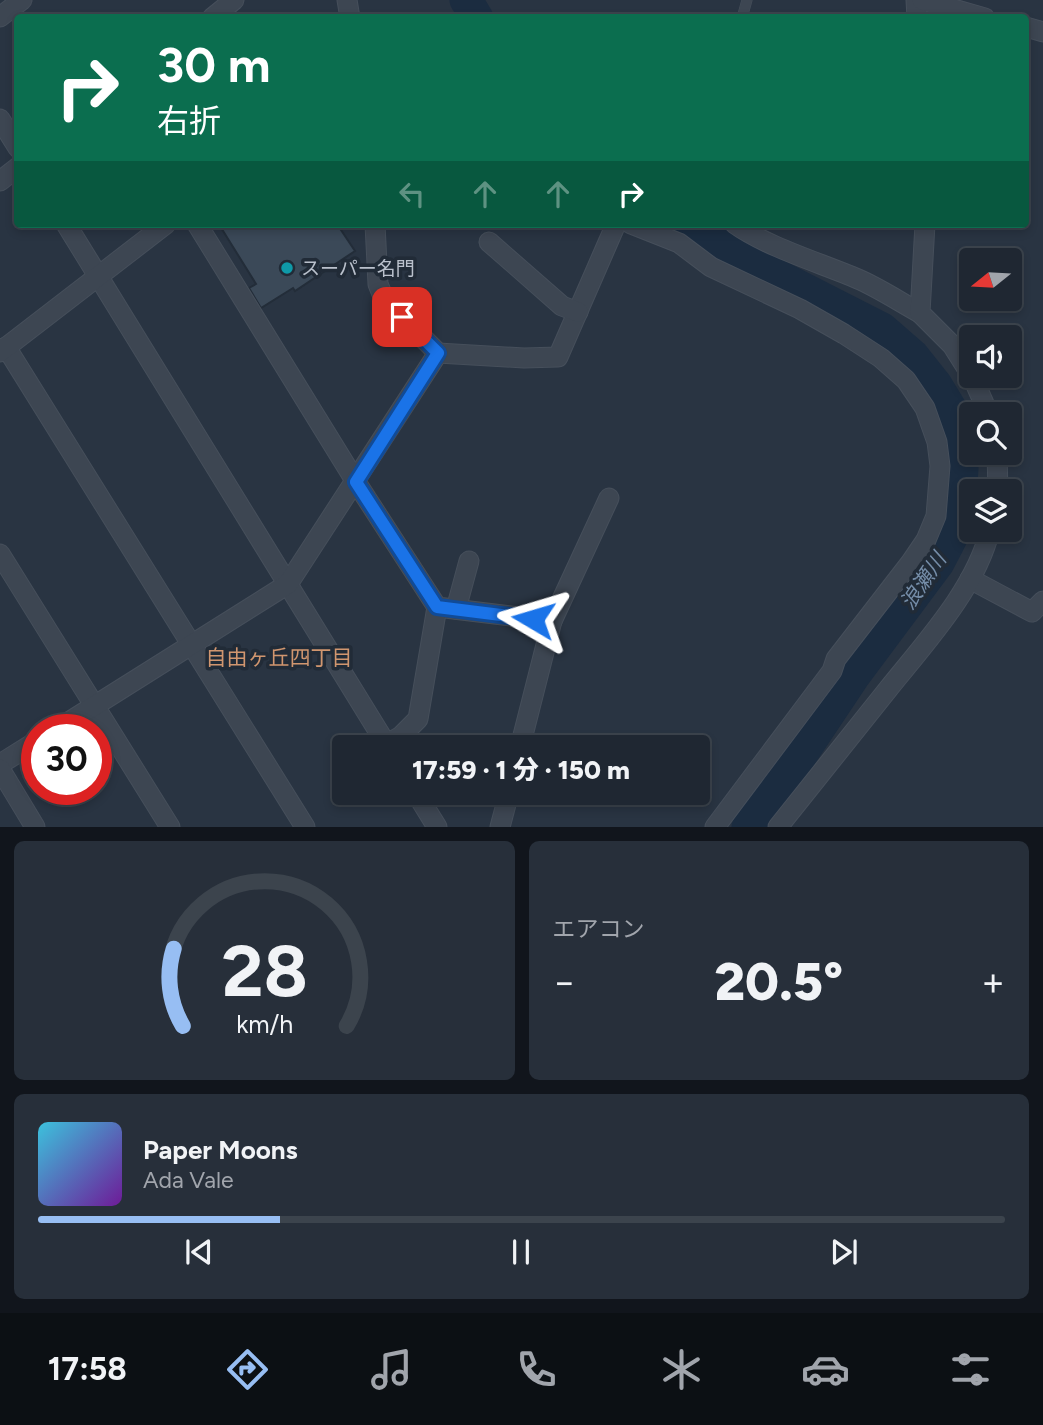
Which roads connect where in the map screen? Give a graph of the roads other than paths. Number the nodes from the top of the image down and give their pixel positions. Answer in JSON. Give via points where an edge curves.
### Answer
{"nodes":[{"id":1,"x":22,"y":0,"type":"edge"},
{"id":2,"x":234,"y":0,"type":"edge"},
{"id":3,"x":922,"y":0,"type":"edge"},
{"id":4,"x":217,"y":14,"type":"edge"},
{"id":5,"x":971,"y":14,"type":"edge"},
{"id":6,"x":0,"y":17,"type":"edge"},
{"id":7,"x":0,"y":119,"type":"edge"},
{"id":8,"x":14,"y":142,"type":"edge"},
{"id":9,"x":14,"y":170,"type":"edge"},
{"id":10,"x":0,"y":181,"type":"edge"},
{"id":11,"x":68,"y":228,"type":"edge"},
{"id":12,"x":161,"y":228,"type":"edge"},
{"id":13,"x":199,"y":228,"type":"edge"},
{"id":14,"x":375,"y":228,"type":"edge"},
{"id":15,"x":614,"y":228,"type":"edge"},
{"id":16,"x":641,"y":228,"type":"edge"},
{"id":17,"x":742,"y":228,"type":"edge"},
{"id":18,"x":925,"y":228,"type":"edge"},
{"id":19,"x":489,"y":242,"type":"dead end"},
{"id":20,"x":98,"y":276,"type":"junction"},
{"id":21,"x":578,"y":312,"type":"junction"},
{"id":22,"x":920,"y":313,"type":"junction"},
{"id":23,"x":3,"y":350,"type":"edge"},
{"id":24,"x":438,"y":353,"type":"junction"},
{"id":25,"x":959,"y":356,"type":"edge"},
{"id":26,"x":356,"y":482,"type":"junction"},
{"id":27,"x":609,"y":498,"type":"dead end"},
{"id":28,"x":987,"y":542,"type":"edge"},
{"id":29,"x":0,"y":554,"type":"edge"},
{"id":30,"x":470,"y":561,"type":"dead end"},
{"id":31,"x":970,"y":579,"type":"junction"},
{"id":32,"x":288,"y":584,"type":"junction"},
{"id":33,"x":1043,"y":601,"type":"edge"},
{"id":34,"x":447,"y":608,"type":"junction"},
{"id":35,"x":552,"y":621,"type":"junction"},
{"id":36,"x":192,"y":644,"type":"junction"},
{"id":37,"x":95,"y":706,"type":"junction"},
{"id":38,"x":82,"y":714,"type":"edge"},
{"id":39,"x":381,"y":735,"type":"edge"},
{"id":40,"x":402,"y":735,"type":"edge"},
{"id":41,"x":523,"y":735,"type":"edge"},
{"id":42,"x":21,"y":751,"type":"edge"},
{"id":43,"x":0,"y":764,"type":"edge"},
{"id":44,"x":0,"y":769,"type":"edge"},
{"id":45,"x":423,"y":805,"type":"edge"},
{"id":46,"x":506,"y":805,"type":"edge"},
{"id":47,"x":35,"y":827,"type":"edge"},
{"id":48,"x":170,"y":827,"type":"edge"},
{"id":49,"x":305,"y":827,"type":"edge"},
{"id":50,"x":437,"y":827,"type":"edge"},
{"id":51,"x":500,"y":827,"type":"edge"},
{"id":52,"x":715,"y":827,"type":"edge"},
{"id":53,"x":778,"y":827,"type":"edge"}],
"edges":[{"from":1,"to":6,"type":"street"},
{"from":2,"to":4,"type":"street"},
{"from":3,"to":5,"type":"street"},
{"from":7,"to":8,"type":"street"},
{"from":9,"to":10,"type":"street"},
{"from":11,"to":20,"type":"street"},
{"from":12,"to":20,"type":"street"},
{"from":13,"to":26,"type":"street"},
{"from":14,"to":24,"type":"street","via":[[378,284],[384,299]]},
{"from":15,"to":21,"type":"street"},
{"from":16,"to":52,"type":"street","via":[[679,243],[711,267],[800,309],[881,358],[906,380],[925,408],[940,466],[936,516],[926,540]]},
{"from":17,"to":22,"type":"street","via":[[861,280]]},
{"from":18,"to":22,"type":"street"},
{"from":19,"to":21,"type":"street","via":[[562,306]]},
{"from":20,"to":23,"type":"street"},
{"from":20,"to":32,"type":"street"},
{"from":21,"to":24,"type":"street","via":[[558,357]]},
{"from":22,"to":25,"type":"street"},
{"from":23,"to":36,"type":"street"},
{"from":24,"to":26,"type":"street"},
{"from":26,"to":32,"type":"street"},
{"from":26,"to":34,"type":"street"},
{"from":27,"to":35,"type":"street"},
{"from":28,"to":31,"type":"street"},
{"from":29,"to":37,"type":"street"},
{"from":30,"to":34,"type":"street"},
{"from":31,"to":33,"type":"street","via":[[1032,612]]},
{"from":31,"to":53,"type":"street","via":[[925,643]]},
{"from":32,"to":36,"type":"street"},
{"from":32,"to":39,"type":"street"},
{"from":34,"to":35,"type":"street"},
{"from":34,"to":40,"type":"street","via":[[418,719]]},
{"from":35,"to":41,"type":"street"},
{"from":36,"to":37,"type":"street"},
{"from":36,"to":49,"type":"street"},
{"from":37,"to":38,"type":"street"},
{"from":37,"to":48,"type":"street"},
{"from":42,"to":43,"type":"street"},
{"from":44,"to":47,"type":"street"},
{"from":45,"to":50,"type":"street"},
{"from":46,"to":51,"type":"street"}]}
